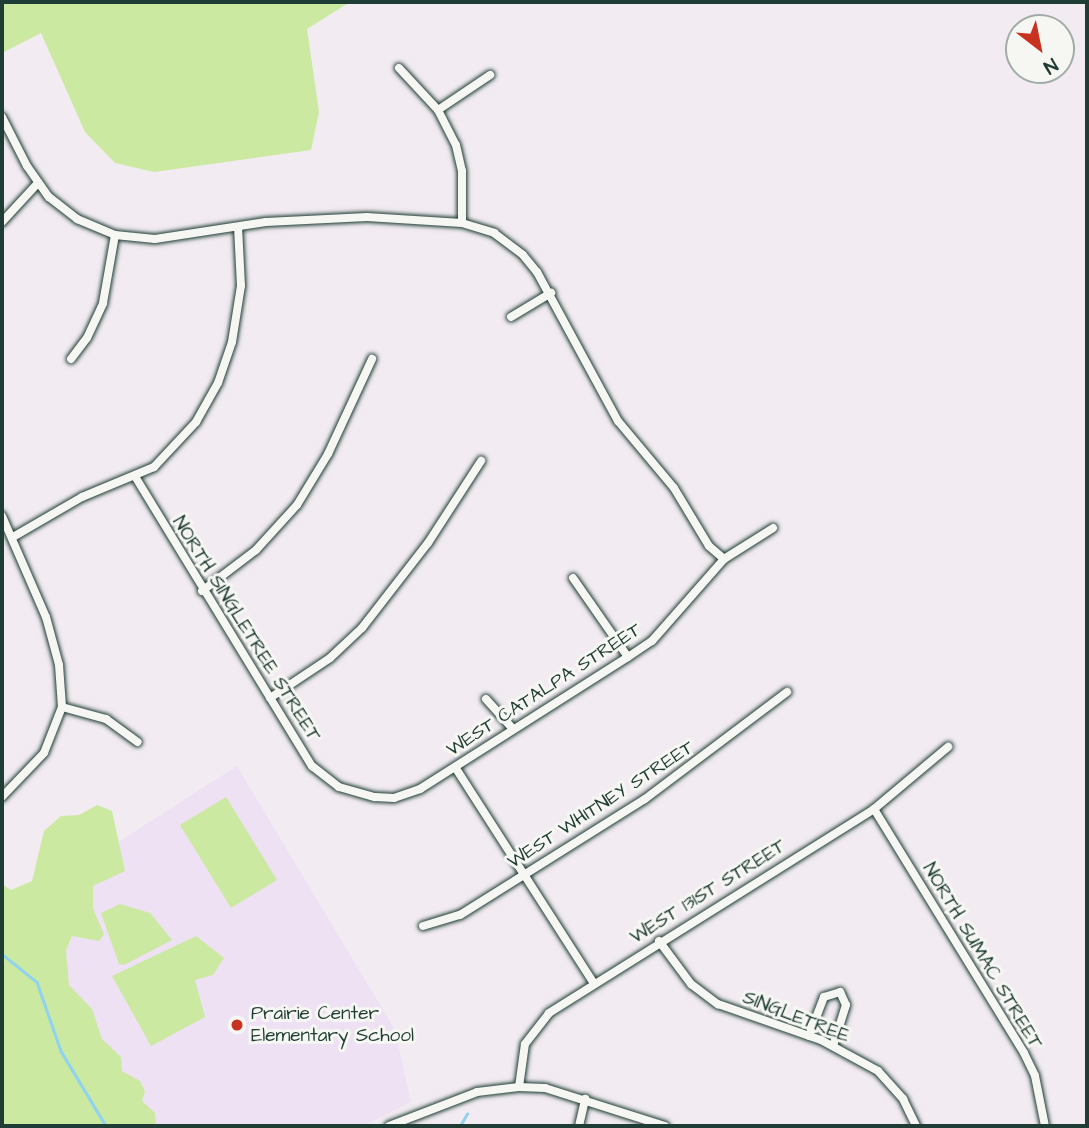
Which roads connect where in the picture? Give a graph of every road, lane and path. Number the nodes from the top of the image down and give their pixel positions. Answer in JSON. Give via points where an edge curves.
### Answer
{"nodes":[{"id":1,"x":399,"y":68,"type":"dead end"},
{"id":2,"x":490,"y":75,"type":"dead end"},
{"id":3,"x":438,"y":110,"type":"junction"},
{"id":4,"x":2,"y":117,"type":"edge"},
{"id":5,"x":38,"y":183,"type":"junction"},
{"id":6,"x":2,"y":222,"type":"edge"},
{"id":7,"x":462,"y":223,"type":"junction"},
{"id":8,"x":238,"y":227,"type":"junction"},
{"id":9,"x":115,"y":235,"type":"junction"},
{"id":10,"x":551,"y":293,"type":"junction"},
{"id":11,"x":511,"y":317,"type":"dead end"},
{"id":12,"x":71,"y":359,"type":"dead end"},
{"id":13,"x":372,"y":359,"type":"dead end"},
{"id":14,"x":481,"y":461,"type":"dead end"},
{"id":15,"x":136,"y":478,"type":"junction"},
{"id":16,"x":2,"y":516,"type":"edge"},
{"id":17,"x":773,"y":528,"type":"dead end"},
{"id":18,"x":13,"y":537,"type":"junction"},
{"id":19,"x":724,"y":559,"type":"junction"},
{"id":20,"x":573,"y":578,"type":"dead end"},
{"id":21,"x":202,"y":591,"type":"junction"},
{"id":22,"x":628,"y":657,"type":"junction"},
{"id":23,"x":787,"y":692,"type":"dead end"},
{"id":24,"x":270,"y":698,"type":"junction"},
{"id":25,"x":486,"y":699,"type":"dead end"},
{"id":26,"x":62,"y":707,"type":"junction"},
{"id":27,"x":513,"y":729,"type":"junction"},
{"id":28,"x":138,"y":742,"type":"dead end"},
{"id":29,"x":948,"y":747,"type":"dead end"},
{"id":30,"x":455,"y":767,"type":"junction"},
{"id":31,"x":339,"y":787,"type":"joint"},
{"id":32,"x":2,"y":797,"type":"edge"},
{"id":33,"x":874,"y":809,"type":"junction"},
{"id":34,"x":522,"y":875,"type":"junction"},
{"id":35,"x":423,"y":926,"type":"dead end"},
{"id":36,"x":659,"y":941,"type":"junction"},
{"id":37,"x":593,"y":982,"type":"junction"},
{"id":38,"x":808,"y":1036,"type":"junction"},
{"id":39,"x":833,"y":1046,"type":"junction"},
{"id":40,"x":519,"y":1087,"type":"junction"},
{"id":41,"x":585,"y":1099,"type":"junction"},
{"id":42,"x":388,"y":1126,"type":"edge"},
{"id":43,"x":579,"y":1126,"type":"edge"},
{"id":44,"x":665,"y":1126,"type":"edge"},
{"id":45,"x":916,"y":1126,"type":"edge"},
{"id":46,"x":1045,"y":1126,"type":"edge"}],
"edges":[{"from":1,"to":3,"type":"street"},
{"from":2,"to":3,"type":"street"},
{"from":3,"to":7,"type":"street","via":[[460,158]]},
{"from":4,"to":5,"type":"street"},
{"from":5,"to":6,"type":"street"},
{"from":5,"to":9,"type":"street","via":[[78,219]]},
{"from":7,"to":8,"type":"street","via":[[314,218]]},
{"from":7,"to":10,"type":"street","via":[[509,243]]},
{"from":8,"to":9,"type":"street","via":[[155,239]]},
{"from":8,"to":15,"type":"street","via":[[241,286],[226,364],[196,422],[165,457]]},
{"from":9,"to":12,"type":"street","via":[[103,303]]},
{"from":10,"to":11,"type":"street"},
{"from":10,"to":19,"type":"street","via":[[618,421],[674,488],[709,546]]},
{"from":13,"to":21,"type":"street","via":[[328,454],[296,505],[256,550]]},
{"from":14,"to":24,"type":"street","via":[[428,543],[362,628],[330,658]]},
{"from":15,"to":18,"type":"street","via":[[82,497]]},
{"from":15,"to":21,"type":"street","name":"NORTH SINGLETREE STREET"},
{"from":16,"to":18,"type":"street"},
{"from":17,"to":19,"type":"street","name":"WEST CATALPA STREET"},
{"from":18,"to":26,"type":"street","via":[[55,645]]},
{"from":19,"to":22,"type":"street","name":"WEST CATALPA STREET","via":[[652,641]]},
{"from":20,"to":22,"type":"street"},
{"from":21,"to":24,"type":"street","name":"NORTH SINGLETREE STREET"},
{"from":22,"to":27,"type":"street","name":"WEST CATALPA STREET"},
{"from":23,"to":34,"type":"street","name":"WEST WHITNEY STREET","via":[[676,777]]},
{"from":24,"to":31,"type":"street","name":"NORTH SINGLETREE STREET","via":[[312,766]]},
{"from":25,"to":27,"type":"street"},
{"from":26,"to":28,"type":"street","via":[[106,719]]},
{"from":26,"to":32,"type":"street","via":[[44,753]]},
{"from":27,"to":30,"type":"street","name":"WEST CATALPA STREET"},
{"from":29,"to":33,"type":"street","name":"WEST 131ST STREET"},
{"from":30,"to":31,"type":"street","name":"WEST CATALPA STREET","via":[[420,789],[394,798]]},
{"from":30,"to":34,"type":"street"},
{"from":33,"to":36,"type":"street","name":"WEST 131ST STREET"},
{"from":33,"to":46,"type":"street","name":"NORTH SUMAC STREET","via":[[1024,1053],[1035,1076]]},
{"from":34,"to":35,"type":"street","name":"WEST WHITNEY STREET","via":[[460,915]]},
{"from":34,"to":37,"type":"street"},
{"from":36,"to":37,"type":"street","name":"WEST 131ST STREET"},
{"from":36,"to":38,"type":"street","name":"SINGLETREE","via":[[691,984],[705,995],[737,1012]]},
{"from":37,"to":40,"type":"street","name":"WEST 131ST STREET","via":[[549,1013],[525,1044]]},
{"from":38,"to":39,"type":"street","name":"SINGLETREE"},
{"from":38,"to":39,"type":"street","via":[[824,997],[840,992],[845,1008]]},
{"from":39,"to":45,"type":"street","name":"SINGLETREE","via":[[888,1081]]},
{"from":40,"to":41,"type":"street","via":[[545,1088]]},
{"from":40,"to":42,"type":"street","via":[[477,1091]]},
{"from":41,"to":43,"type":"street"},
{"from":41,"to":44,"type":"street"}]}
